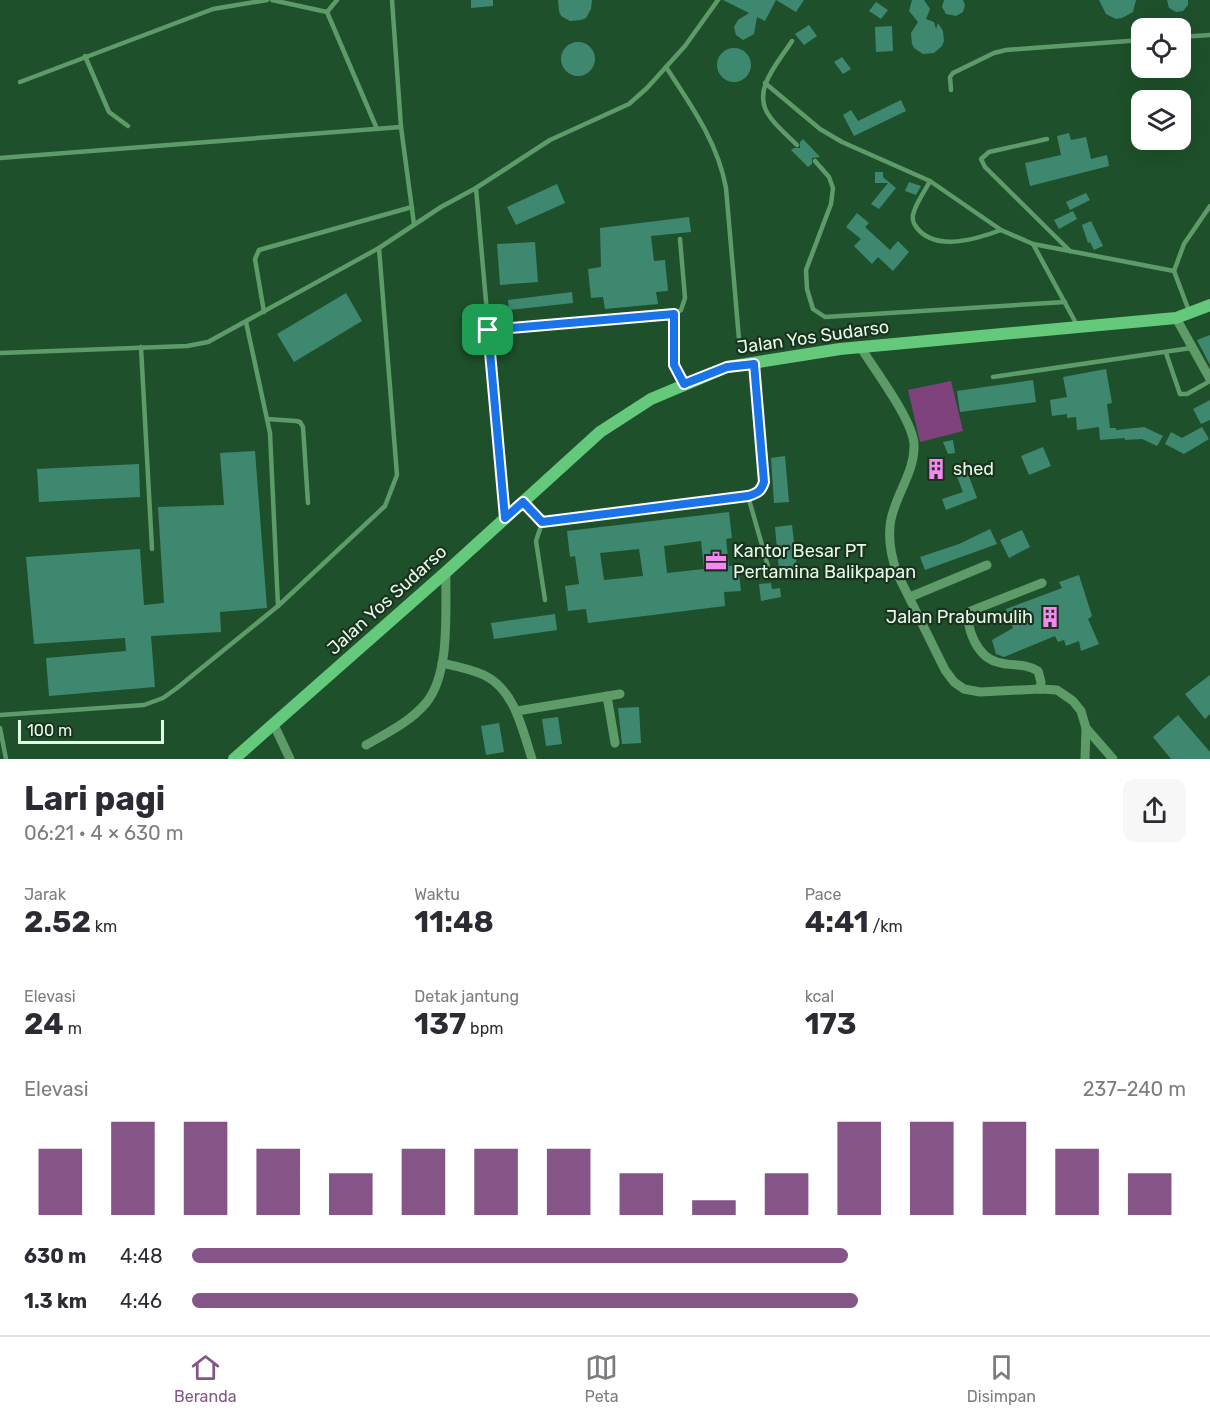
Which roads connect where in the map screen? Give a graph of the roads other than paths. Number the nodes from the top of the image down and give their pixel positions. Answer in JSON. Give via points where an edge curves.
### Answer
{"nodes":[{"id":1,"x":267,"y":0,"type":"edge"},
{"id":2,"x":272,"y":0,"type":"edge"},
{"id":3,"x":337,"y":0,"type":"edge"},
{"id":4,"x":392,"y":0,"type":"edge"},
{"id":5,"x":718,"y":0,"type":"edge"},
{"id":6,"x":281,"y":1,"type":"edge"},
{"id":7,"x":327,"y":12,"type":"junction"},
{"id":8,"x":1210,"y":35,"type":"edge"},
{"id":9,"x":1191,"y":36,"type":"edge"},
{"id":10,"x":792,"y":40,"type":"dead end"},
{"id":11,"x":1131,"y":40,"type":"edge"},
{"id":12,"x":85,"y":56,"type":"junction"},
{"id":13,"x":666,"y":67,"type":"junction"},
{"id":14,"x":20,"y":82,"type":"dead end"},
{"id":15,"x":765,"y":83,"type":"junction"},
{"id":16,"x":951,"y":90,"type":"dead end"},
{"id":17,"x":129,"y":126,"type":"dead end"},
{"id":18,"x":401,"y":127,"type":"junction"},
{"id":19,"x":377,"y":129,"type":"junction"},
{"id":20,"x":1047,"y":139,"type":"dead end"},
{"id":21,"x":797,"y":145,"type":"dead end"},
{"id":22,"x":0,"y":158,"type":"edge"},
{"id":23,"x":814,"y":161,"type":"dead end"},
{"id":24,"x":930,"y":181,"type":"junction"},
{"id":25,"x":476,"y":188,"type":"junction"},
{"id":26,"x":1210,"y":206,"type":"edge"},
{"id":27,"x":412,"y":207,"type":"junction"},
{"id":28,"x":414,"y":225,"type":"junction"},
{"id":29,"x":1001,"y":230,"type":"junction"},
{"id":30,"x":680,"y":240,"type":"dead end"},
{"id":31,"x":1032,"y":244,"type":"junction"},
{"id":32,"x":379,"y":248,"type":"junction"},
{"id":33,"x":1070,"y":250,"type":"junction"},
{"id":34,"x":1174,"y":271,"type":"junction"},
{"id":35,"x":1065,"y":302,"type":"junction"},
{"id":36,"x":1210,"y":305,"type":"edge"},
{"id":37,"x":264,"y":312,"type":"junction"},
{"id":38,"x":1190,"y":313,"type":"junction"},
{"id":39,"x":674,"y":314,"type":"junction"},
{"id":40,"x":1176,"y":318,"type":"junction"},
{"id":41,"x":246,"y":322,"type":"junction"},
{"id":42,"x":1078,"y":327,"type":"junction"},
{"id":43,"x":488,"y":330,"type":"junction"},
{"id":44,"x":739,"y":339,"type":"dead end"},
{"id":45,"x":861,"y":346,"type":"junction"},
{"id":46,"x":141,"y":347,"type":"junction"},
{"id":47,"x":1191,"y":348,"type":"junction"},
{"id":48,"x":0,"y":353,"type":"edge"},
{"id":49,"x":1166,"y":353,"type":"junction"},
{"id":50,"x":754,"y":364,"type":"junction"},
{"id":51,"x":993,"y":377,"type":"dead end"},
{"id":52,"x":1210,"y":380,"type":"edge"},
{"id":53,"x":684,"y":384,"type":"junction"},
{"id":54,"x":267,"y":419,"type":"junction"},
{"id":55,"x":748,"y":496,"type":"junction"},
{"id":56,"x":523,"y":502,"type":"junction"},
{"id":57,"x":308,"y":503,"type":"dead end"},
{"id":58,"x":505,"y":518,"type":"junction"},
{"id":59,"x":542,"y":522,"type":"junction"},
{"id":60,"x":152,"y":549,"type":"dead end"},
{"id":61,"x":987,"y":565,"type":"dead end"},
{"id":62,"x":446,"y":572,"type":"junction"},
{"id":63,"x":771,"y":577,"type":"dead end"},
{"id":64,"x":1042,"y":583,"type":"dead end"},
{"id":65,"x":910,"y":597,"type":"junction"},
{"id":66,"x":545,"y":600,"type":"dead end"},
{"id":67,"x":278,"y":606,"type":"junction"},
{"id":68,"x":442,"y":663,"type":"junction"},
{"id":69,"x":1040,"y":689,"type":"junction"},
{"id":70,"x":620,"y":694,"type":"dead end"},
{"id":71,"x":607,"y":696,"type":"junction"},
{"id":72,"x":516,"y":711,"type":"junction"},
{"id":73,"x":0,"y":715,"type":"edge"},
{"id":74,"x":274,"y":725,"type":"junction"},
{"id":75,"x":0,"y":728,"type":"edge"},
{"id":76,"x":1086,"y":728,"type":"junction"},
{"id":77,"x":615,"y":743,"type":"dead end"},
{"id":78,"x":366,"y":745,"type":"dead end"},
{"id":79,"x":6,"y":759,"type":"edge"},
{"id":80,"x":234,"y":759,"type":"edge"},
{"id":81,"x":290,"y":759,"type":"edge"},
{"id":82,"x":532,"y":759,"type":"edge"},
{"id":83,"x":1085,"y":759,"type":"edge"},
{"id":84,"x":1113,"y":759,"type":"edge"}],
"edges":[{"from":1,"to":12,"type":"lane","via":[[213,9]]},
{"from":2,"to":6,"type":"lane"},
{"from":3,"to":7,"type":"lane"},
{"from":4,"to":18,"type":"lane"},
{"from":5,"to":13,"type":"lane"},
{"from":6,"to":7,"type":"lane"},
{"from":7,"to":19,"type":"lane"},
{"from":8,"to":9,"type":"lane"},
{"from":10,"to":15,"type":"lane"},
{"from":11,"to":16,"type":"lane","via":[[994,53],[953,73]]},
{"from":12,"to":14,"type":"lane"},
{"from":12,"to":17,"type":"lane","via":[[109,112]]},
{"from":13,"to":25,"type":"lane","via":[[629,104],[550,140]]},
{"from":13,"to":44,"type":"lane","via":[[723,168]]},
{"from":15,"to":21,"type":"lane","via":[[763,100],[769,116]]},
{"from":15,"to":24,"type":"lane","via":[[820,129]]},
{"from":18,"to":19,"type":"lane"},
{"from":18,"to":27,"type":"lane"},
{"from":19,"to":22,"type":"lane"},
{"from":20,"to":33,"type":"lane","via":[[989,152],[981,159]]},
{"from":23,"to":35,"type":"lane","via":[[833,188],[831,204],[806,270],[813,309],[825,317]]},
{"from":24,"to":29,"type":"lane"},
{"from":24,"to":29,"type":"lane","via":[[913,213],[913,223],[921,233],[939,241],[956,241]]},
{"from":25,"to":28,"type":"lane"},
{"from":25,"to":43,"type":"lane"},
{"from":26,"to":34,"type":"lane","via":[[1184,244]]},
{"from":27,"to":28,"type":"lane"},
{"from":27,"to":37,"type":"lane","via":[[259,250],[255,259]]},
{"from":28,"to":32,"type":"lane"},
{"from":29,"to":31,"type":"lane"},
{"from":30,"to":39,"type":"lane","via":[[685,298],[681,310]]},
{"from":31,"to":33,"type":"lane"},
{"from":31,"to":35,"type":"lane"},
{"from":32,"to":37,"type":"lane"},
{"from":32,"to":67,"type":"lane","via":[[397,475],[385,506]]},
{"from":33,"to":34,"type":"lane"},
{"from":34,"to":38,"type":"lane"},
{"from":35,"to":42,"type":"lane"},
{"from":36,"to":38,"type":"main road","name":"Jalan Yos Sudarso"},
{"from":37,"to":41,"type":"lane"},
{"from":38,"to":40,"type":"main road","name":"Jalan Yos Sudarso"},
{"from":39,"to":43,"type":"lane"},
{"from":39,"to":53,"type":"lane","via":[[674,365]]},
{"from":40,"to":42,"type":"main road","name":"Jalan Yos Sudarso"},
{"from":40,"to":47,"type":"street"},
{"from":41,"to":46,"type":"lane","via":[[197,345]]},
{"from":41,"to":54,"type":"lane"},
{"from":42,"to":45,"type":"main road","name":"Jalan Yos Sudarso"},
{"from":43,"to":58,"type":"lane"},
{"from":45,"to":50,"type":"main road","name":"Jalan Yos Sudarso"},
{"from":45,"to":65,"type":"street","via":[[914,441],[914,459],[893,511],[890,531],[891,556]]},
{"from":46,"to":48,"type":"lane"},
{"from":46,"to":60,"type":"lane"},
{"from":47,"to":49,"type":"lane"},
{"from":47,"to":52,"type":"street"},
{"from":49,"to":51,"type":"lane"},
{"from":49,"to":52,"type":"lane","via":[[1180,394]]},
{"from":50,"to":53,"type":"main road","name":"Jalan Yos Sudarso","via":[[727,367]]},
{"from":50,"to":55,"type":"lane","via":[[764,482],[758,493]]},
{"from":53,"to":56,"type":"main road","name":"Jalan Yos Sudarso","via":[[651,399],[600,432]]},
{"from":54,"to":57,"type":"lane","via":[[296,421],[303,427]]},
{"from":54,"to":67,"type":"lane"},
{"from":55,"to":59,"type":"lane"},
{"from":55,"to":63,"type":"lane"},
{"from":56,"to":58,"type":"main road","name":"Jalan Yos Sudarso"},
{"from":56,"to":59,"type":"lane"},
{"from":58,"to":62,"type":"main road","name":"Jalan Yos Sudarso"},
{"from":59,"to":66,"type":"lane","via":[[536,542]]},
{"from":61,"to":65,"type":"street"},
{"from":62,"to":68,"type":"street"},
{"from":62,"to":74,"type":"main road","name":"Jalan Yos Sudarso"},
{"from":64,"to":69,"type":"street","via":[[969,612],[968,620],[976,645],[986,655],[996,662],[1029,666],[1038,671]]},
{"from":65,"to":69,"type":"street","via":[[954,682],[980,692]]},
{"from":67,"to":73,"type":"lane","via":[[163,698],[144,705]]},
{"from":68,"to":72,"type":"street","via":[[499,683]]},
{"from":68,"to":78,"type":"street","via":[[427,701],[397,727]]},
{"from":69,"to":76,"type":"street","via":[[1057,690],[1073,701]]},
{"from":70,"to":71,"type":"street"},
{"from":71,"to":72,"type":"street"},
{"from":71,"to":77,"type":"street"},
{"from":72,"to":82,"type":"street"},
{"from":74,"to":80,"type":"main road","name":"Jalan Yos Sudarso"},
{"from":74,"to":81,"type":"street"},
{"from":75,"to":79,"type":"lane"},
{"from":76,"to":83,"type":"street"},
{"from":76,"to":84,"type":"street"}]}
